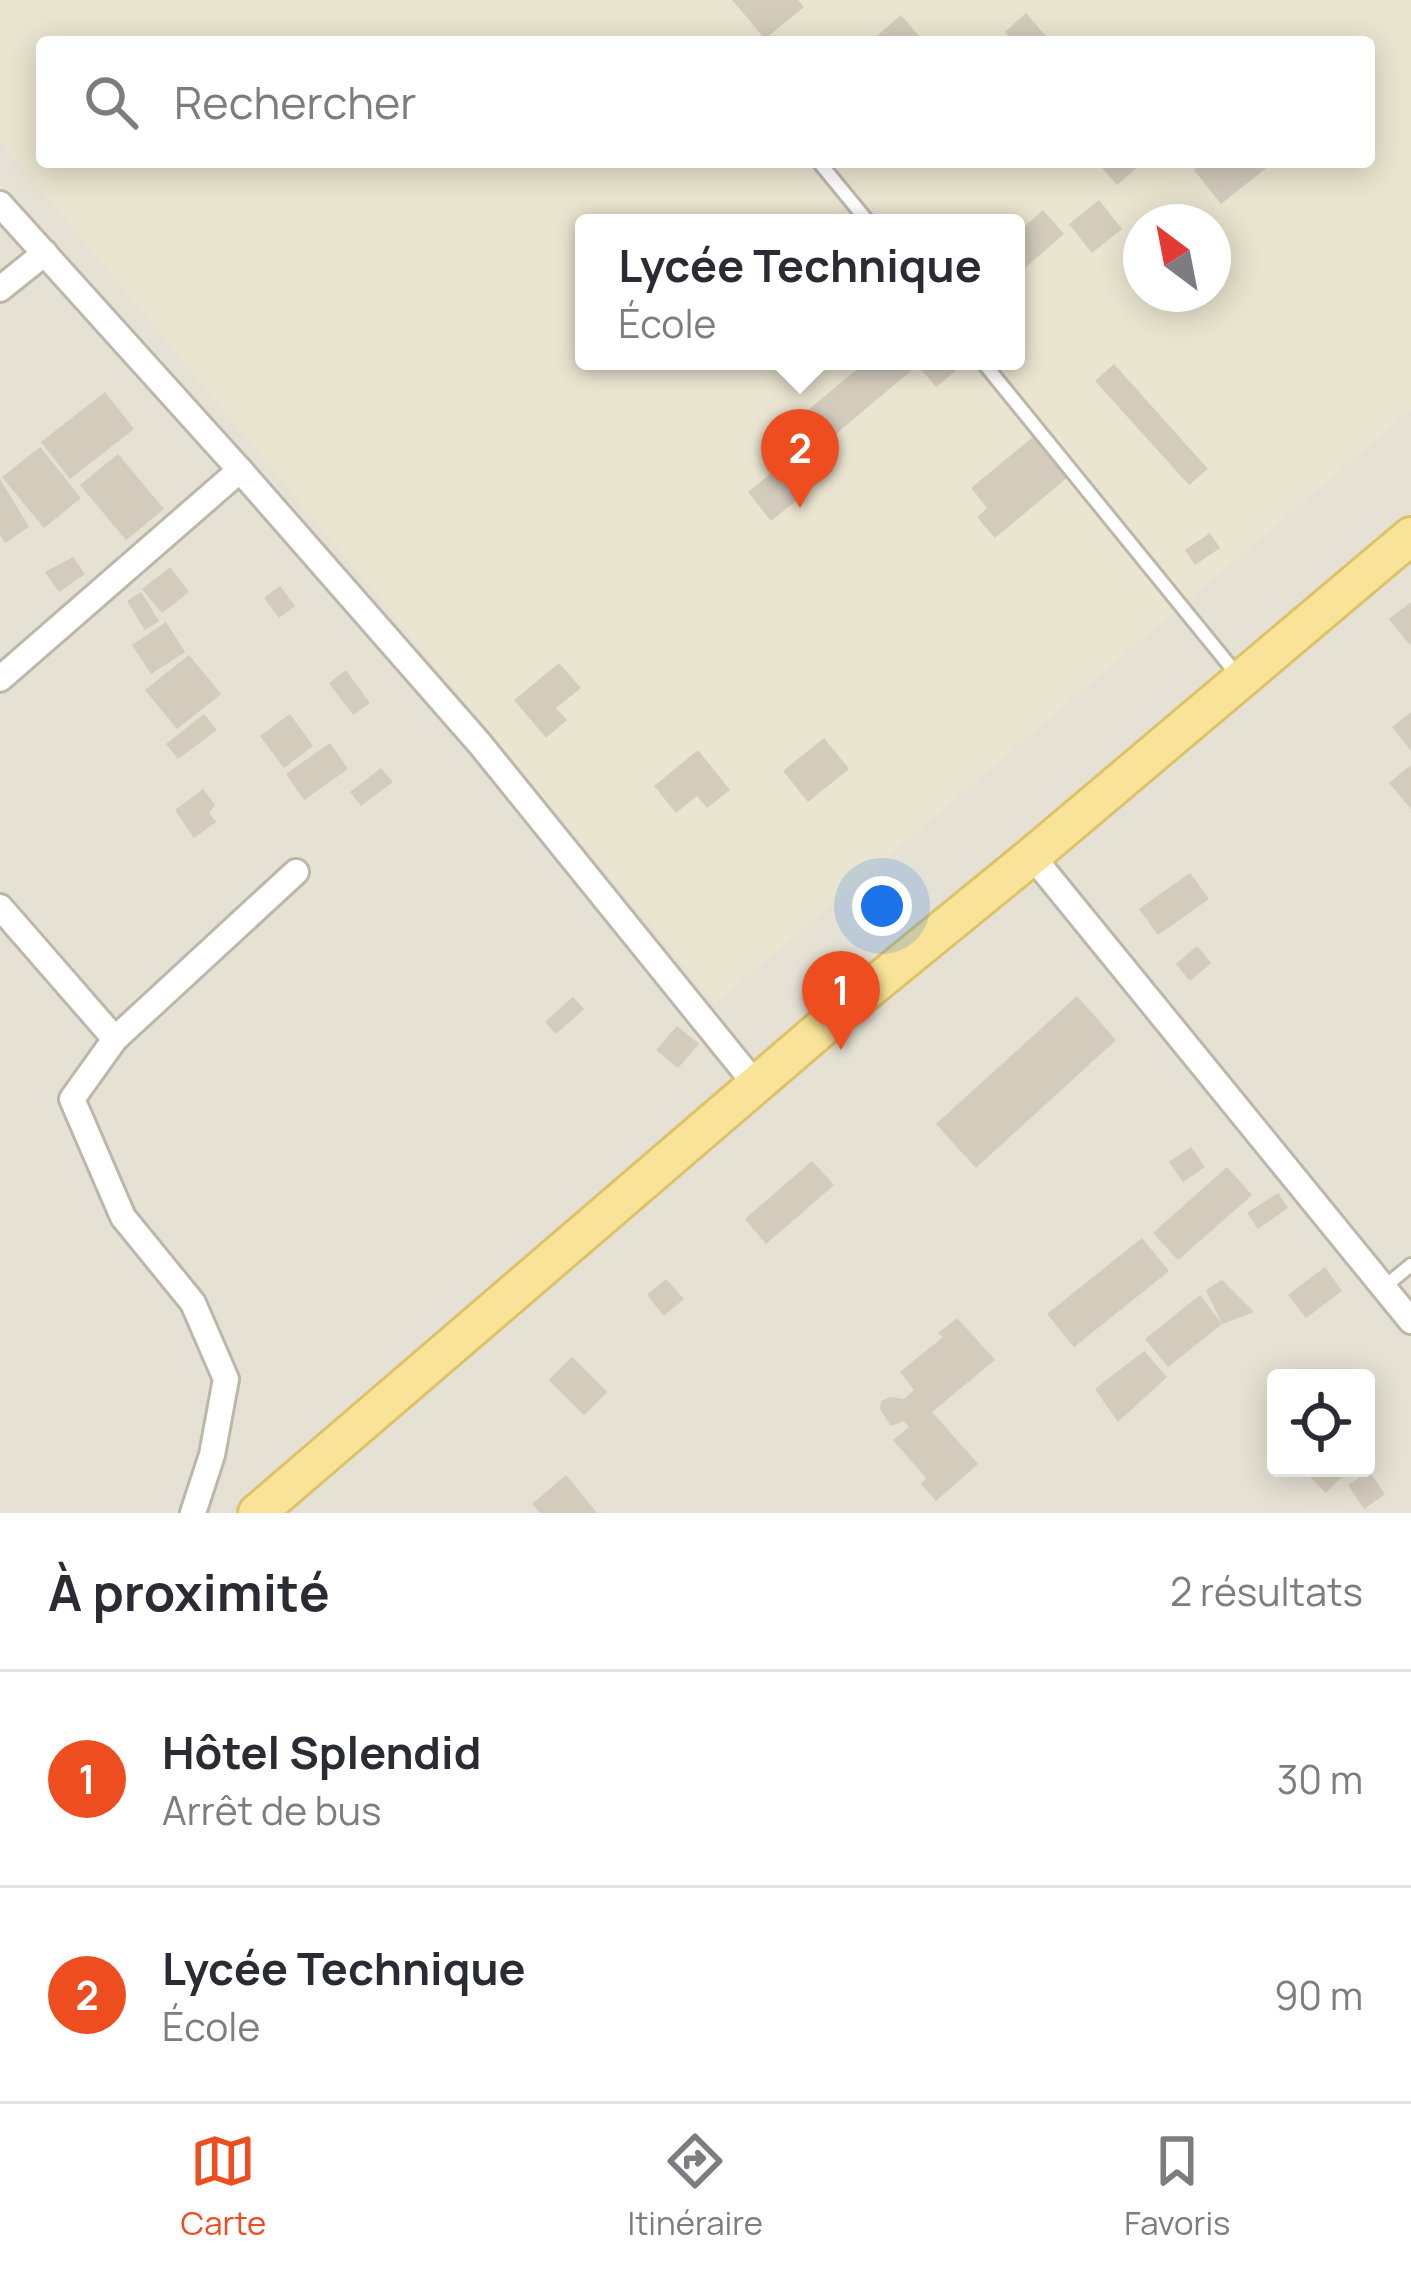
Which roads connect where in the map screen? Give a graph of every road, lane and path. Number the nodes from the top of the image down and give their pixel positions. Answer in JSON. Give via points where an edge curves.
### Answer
{"nodes":[{"id":1,"x":824,"y":168,"type":"edge"},
{"id":2,"x":0,"y":204,"type":"edge"},
{"id":3,"x":862,"y":214,"type":"edge"},
{"id":4,"x":45,"y":253,"type":"junction"},
{"id":5,"x":0,"y":289,"type":"edge"},
{"id":6,"x":989,"y":370,"type":"edge"},
{"id":7,"x":240,"y":470,"type":"junction"},
{"id":8,"x":1411,"y":536,"type":"edge"},
{"id":9,"x":0,"y":679,"type":"edge"},
{"id":10,"x":1242,"y":680,"type":"junction"},
{"id":11,"x":1032,"y":856,"type":"junction"},
{"id":12,"x":296,"y":872,"type":"dead end"},
{"id":13,"x":0,"y":908,"type":"edge"},
{"id":14,"x":115,"y":1039,"type":"junction"},
{"id":15,"x":757,"y":1085,"type":"junction"},
{"id":16,"x":1411,"y":1265,"type":"edge"},
{"id":17,"x":1383,"y":1289,"type":"junction"},
{"id":18,"x":1411,"y":1322,"type":"edge"},
{"id":19,"x":193,"y":1513,"type":"edge"},
{"id":20,"x":256,"y":1513,"type":"edge"}],
"edges":[{"from":1,"to":3,"type":"lane"},
{"from":2,"to":4,"type":"street"},
{"from":4,"to":5,"type":"street"},
{"from":4,"to":7,"type":"street"},
{"from":6,"to":10,"type":"lane"},
{"from":7,"to":9,"type":"street"},
{"from":7,"to":15,"type":"street","via":[[480,744]]},
{"from":8,"to":10,"type":"main road"},
{"from":10,"to":11,"type":"main road"},
{"from":11,"to":15,"type":"main road"},
{"from":11,"to":17,"type":"street"},
{"from":12,"to":14,"type":"street"},
{"from":13,"to":14,"type":"street"},
{"from":14,"to":19,"type":"street","via":[[73,1099],[123,1217],[193,1303],[226,1379]]},
{"from":15,"to":20,"type":"main road"},
{"from":16,"to":17,"type":"lane"},
{"from":17,"to":18,"type":"street"}]}
